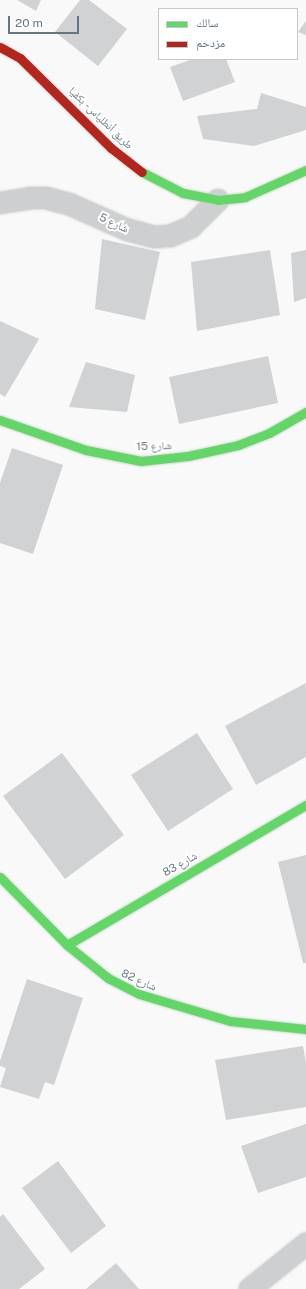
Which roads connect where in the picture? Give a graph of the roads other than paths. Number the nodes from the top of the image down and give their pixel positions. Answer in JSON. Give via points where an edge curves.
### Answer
{"nodes":[{"id":1,"x":0,"y":47,"type":"edge"},
{"id":2,"x":306,"y":170,"type":"edge"},
{"id":3,"x":218,"y":200,"type":"junction"},
{"id":4,"x":0,"y":203,"type":"edge"},
{"id":5,"x":306,"y":412,"type":"edge"},
{"id":6,"x":0,"y":420,"type":"edge"},
{"id":7,"x":306,"y":805,"type":"edge"},
{"id":8,"x":0,"y":877,"type":"edge"},
{"id":9,"x":67,"y":945,"type":"junction"},
{"id":10,"x":306,"y":1029,"type":"edge"},
{"id":11,"x":306,"y":1244,"type":"edge"},
{"id":12,"x":250,"y":1289,"type":"edge"}],
"edges":[{"from":1,"to":3,"type":"main road","name":"طريق أنطلياس - بكفيا","via":[[20,58],[76,110],[111,148],[150,178],[183,193]]},
{"from":2,"to":3,"type":"main road","name":"طريق أنطلياس - بكفيا","via":[[245,197]]},
{"from":3,"to":4,"type":"street","name":"شارع 5","via":[[191,227],[170,236],[154,237],[128,230],[70,204],[46,198],[18,199]]},
{"from":5,"to":6,"type":"main road","name":"شارع 15","via":[[269,433],[238,445],[188,456],[142,461],[86,450]]},
{"from":7,"to":9,"type":"main road","name":"شارع 83"},
{"from":8,"to":9,"type":"main road","name":"شارع 82"},
{"from":9,"to":10,"type":"main road","name":"شارع 82","via":[[108,978],[139,994],[230,1021]]},
{"from":11,"to":12,"type":"street"}]}
